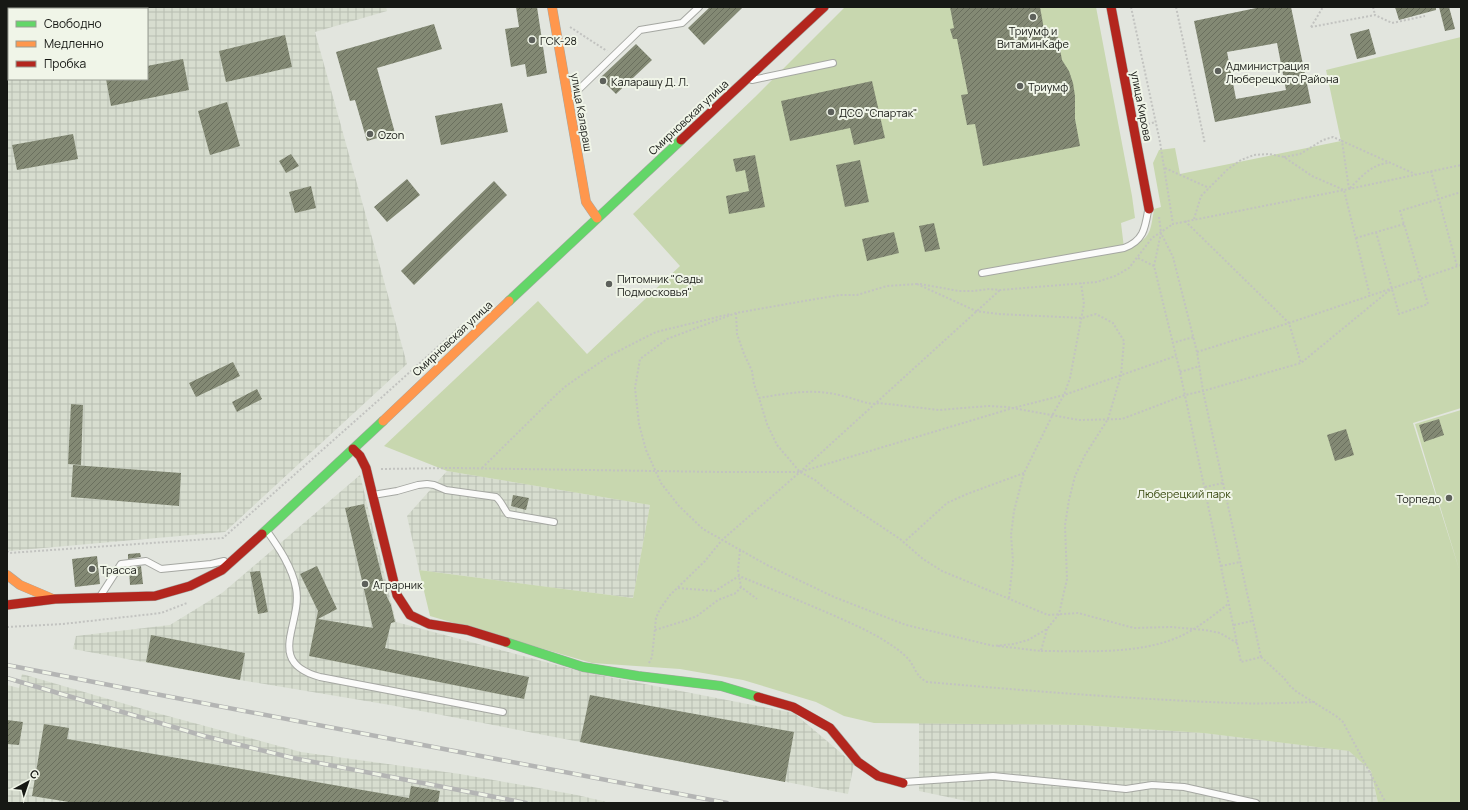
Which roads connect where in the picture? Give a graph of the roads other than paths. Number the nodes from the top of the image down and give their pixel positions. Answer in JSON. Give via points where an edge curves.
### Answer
{"nodes":[{"id":1,"x":552,"y":7,"type":"edge"},
{"id":2,"x":699,"y":7,"type":"edge"},
{"id":3,"x":824,"y":7,"type":"edge"},
{"id":4,"x":1111,"y":7,"type":"edge"},
{"id":5,"x":833,"y":63,"type":"dead end"},
{"id":6,"x":744,"y":82,"type":"junction"},
{"id":7,"x":568,"y":100,"type":"junction"},
{"id":8,"x":1153,"y":210,"type":"joint"},
{"id":9,"x":597,"y":218,"type":"junction"},
{"id":10,"x":982,"y":274,"type":"dead end"},
{"id":11,"x":353,"y":448,"type":"junction"},
{"id":12,"x":372,"y":495,"type":"junction"},
{"id":13,"x":554,"y":522,"type":"dead end"},
{"id":14,"x":267,"y":530,"type":"junction"},
{"id":15,"x":235,"y":559,"type":"junction"},
{"id":16,"x":7,"y":575,"type":"edge"},
{"id":17,"x":99,"y":598,"type":"junction"},
{"id":18,"x":55,"y":599,"type":"junction"},
{"id":19,"x":7,"y":605,"type":"edge"},
{"id":20,"x":503,"y":712,"type":"dead end"},
{"id":21,"x":903,"y":783,"type":"joint"},
{"id":22,"x":1256,"y":803,"type":"edge"}],
"edges":[{"from":1,"to":7,"type":"street","name":"улица Калараш"},
{"from":2,"to":7,"type":"lane","via":[[682,23],[640,30]]},
{"from":3,"to":6,"type":"street","name":"Смирновская улица"},
{"from":4,"to":8,"type":"street","name":"улица Кирова","via":[[1147,193]]},
{"from":5,"to":6,"type":"lane"},
{"from":6,"to":9,"type":"street","name":"Смирновская улица"},
{"from":7,"to":9,"type":"street","name":"улица Калараш","via":[[586,202]]},
{"from":8,"to":10,"type":"lane","via":[[1139,239],[1124,248]]},
{"from":9,"to":11,"type":"street","name":"Смирновская улица"},
{"from":11,"to":12,"type":"street","via":[[366,468]]},
{"from":11,"to":14,"type":"street","name":"Смирновская улица"},
{"from":12,"to":13,"type":"lane","via":[[397,492],[418,485],[434,485],[446,490],[496,497],[508,514]]},
{"from":12,"to":21,"type":"street","via":[[397,595],[410,615],[429,624],[467,630],[583,667],[721,686],[794,707],[830,728],[858,762],[878,776]]},
{"from":14,"to":15,"type":"street","name":"Смирновская улица"},
{"from":14,"to":20,"type":"lane","via":[[292,572],[296,589],[297,606],[288,646],[290,657],[296,666],[307,674],[320,677]]},
{"from":15,"to":17,"type":"street","name":"Смирновская улица","via":[[222,570],[190,586],[155,596]]},
{"from":15,"to":17,"type":"lane","via":[[161,569],[146,561],[121,564]]},
{"from":16,"to":18,"type":"street","name":"Смирновская улица","via":[[20,585]]},
{"from":17,"to":18,"type":"street","name":"Смирновская улица"},
{"from":18,"to":19,"type":"street","name":"Смирновская улица"},
{"from":21,"to":22,"type":"lane","via":[[993,776],[1126,789],[1152,784],[1184,787]]}]}
